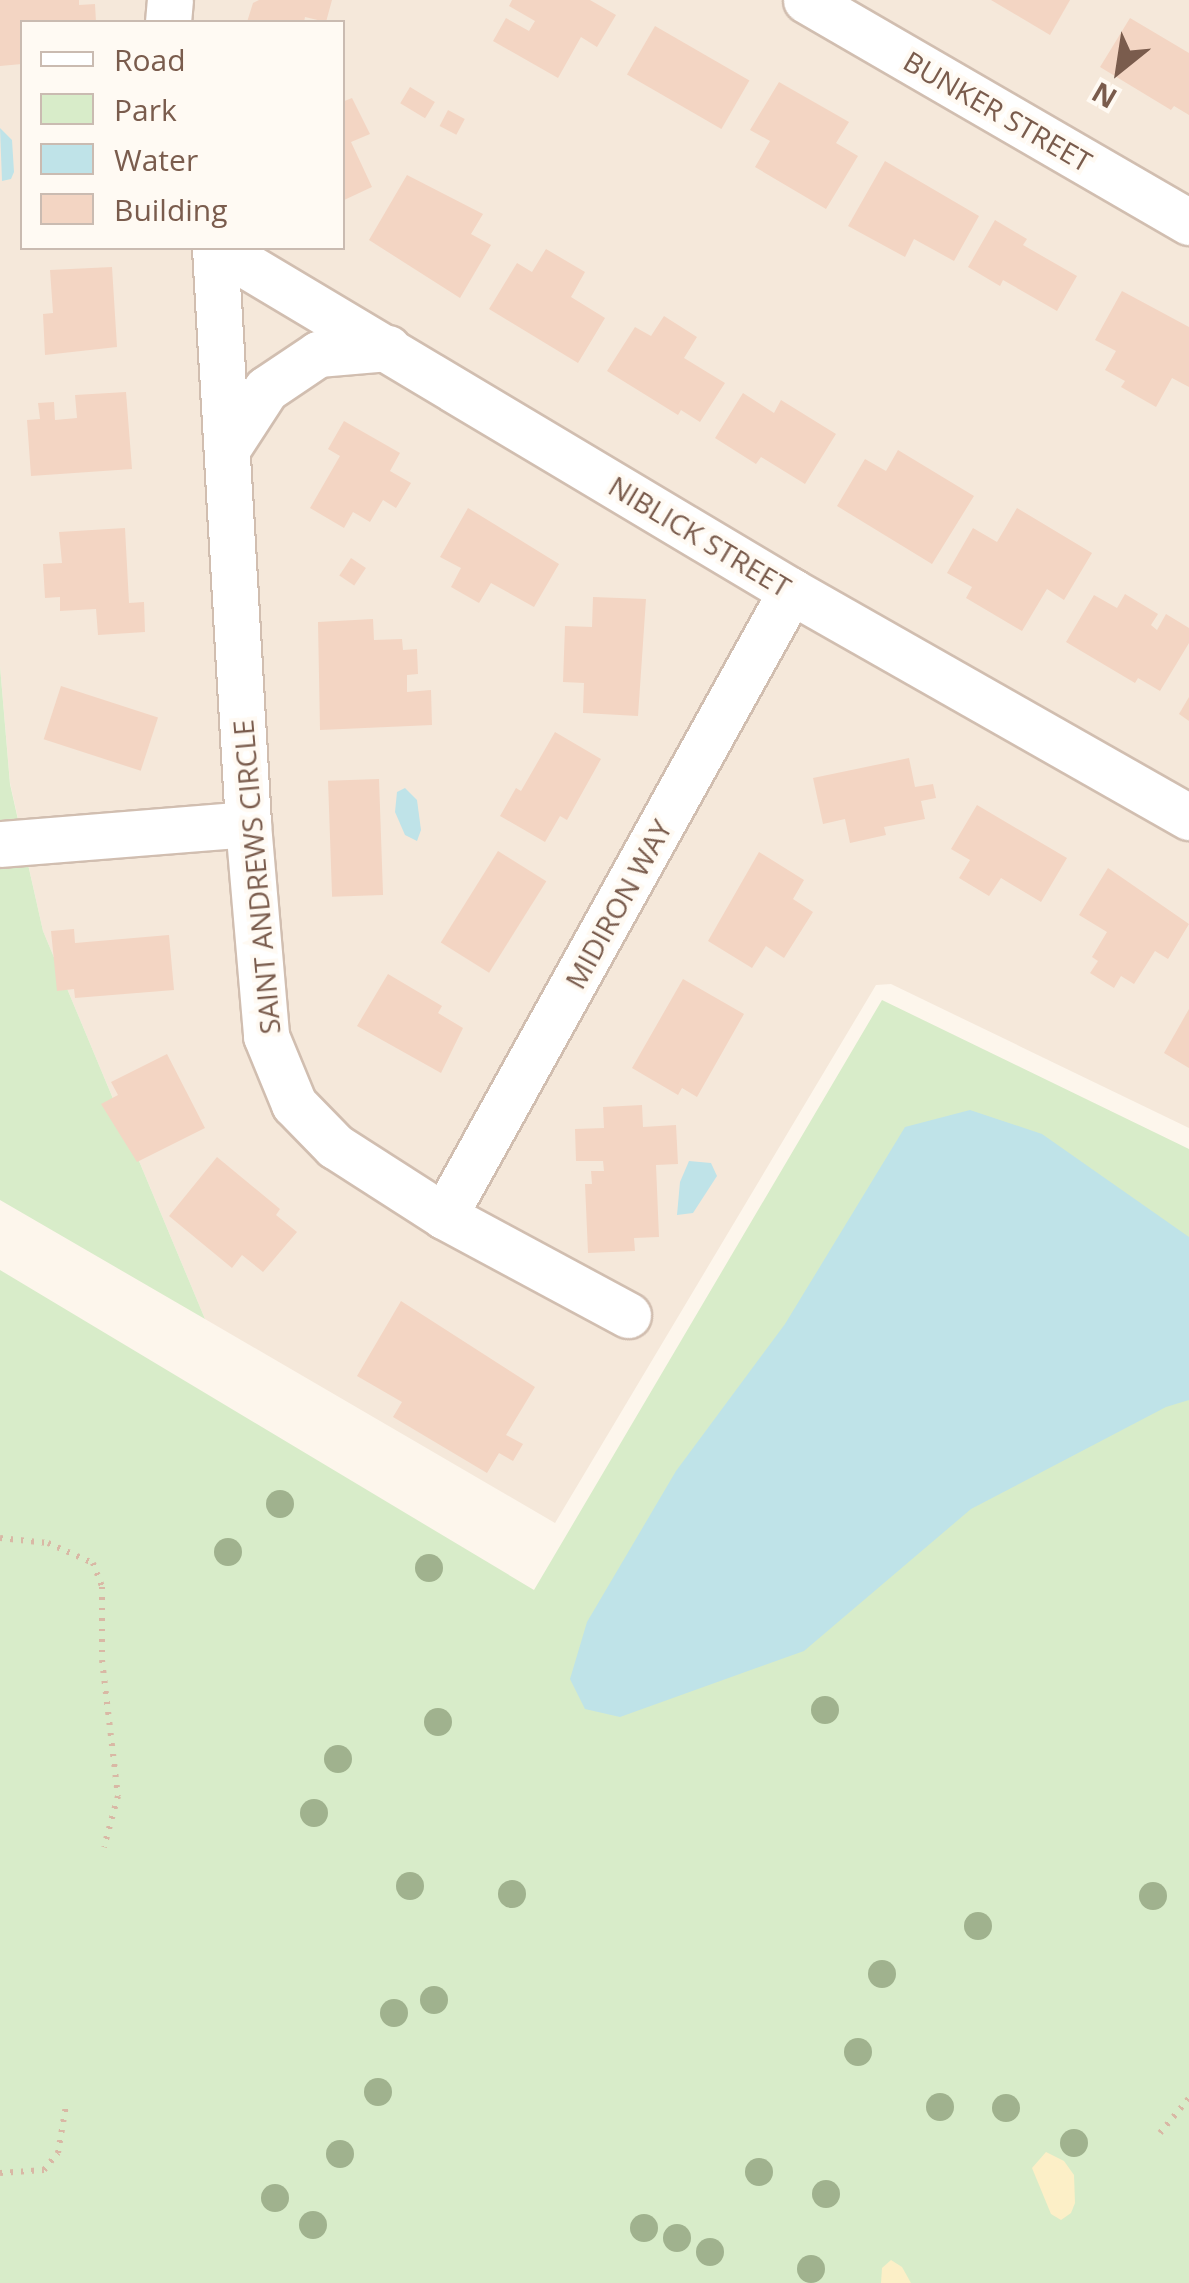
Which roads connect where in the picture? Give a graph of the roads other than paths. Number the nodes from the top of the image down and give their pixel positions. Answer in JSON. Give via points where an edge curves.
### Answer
{"nodes":[{"id":1,"x":806,"y":0,"type":"edge"},
{"id":2,"x":1189,"y":222,"type":"edge"},
{"id":3,"x":216,"y":250,"type":"edge"},
{"id":4,"x":219,"y":250,"type":"edge"},
{"id":5,"x":388,"y":348,"type":"junction"},
{"id":6,"x":229,"y":446,"type":"junction"},
{"id":7,"x":791,"y":592,"type":"junction"},
{"id":8,"x":1189,"y":817,"type":"edge"},
{"id":9,"x":248,"y":824,"type":"junction"},
{"id":10,"x":0,"y":844,"type":"edge"},
{"id":11,"x":444,"y":1216,"type":"junction"},
{"id":12,"x":628,"y":1315,"type":"dead end"}],
"edges":[{"from":1,"to":2,"type":"street","name":"BUNKER STREET"},
{"from":3,"to":6,"type":"street","name":"SAINT ANDREWS CIRCLE"},
{"from":4,"to":5,"type":"street","name":"NIBLICK STREET"},
{"from":5,"to":6,"type":"street","via":[[318,354],[266,388]]},
{"from":5,"to":7,"type":"street","name":"NIBLICK STREET"},
{"from":6,"to":9,"type":"street","name":"SAINT ANDREWS CIRCLE"},
{"from":7,"to":8,"type":"street","name":"NIBLICK STREET"},
{"from":7,"to":11,"type":"street","name":"MIDIRON WAY"},
{"from":9,"to":10,"type":"street"},
{"from":9,"to":11,"type":"street","name":"SAINT ANDREWS CIRCLE","via":[[266,1036],[294,1104],[335,1146]]},
{"from":11,"to":12,"type":"street","name":"SAINT ANDREWS CIRCLE"}]}
